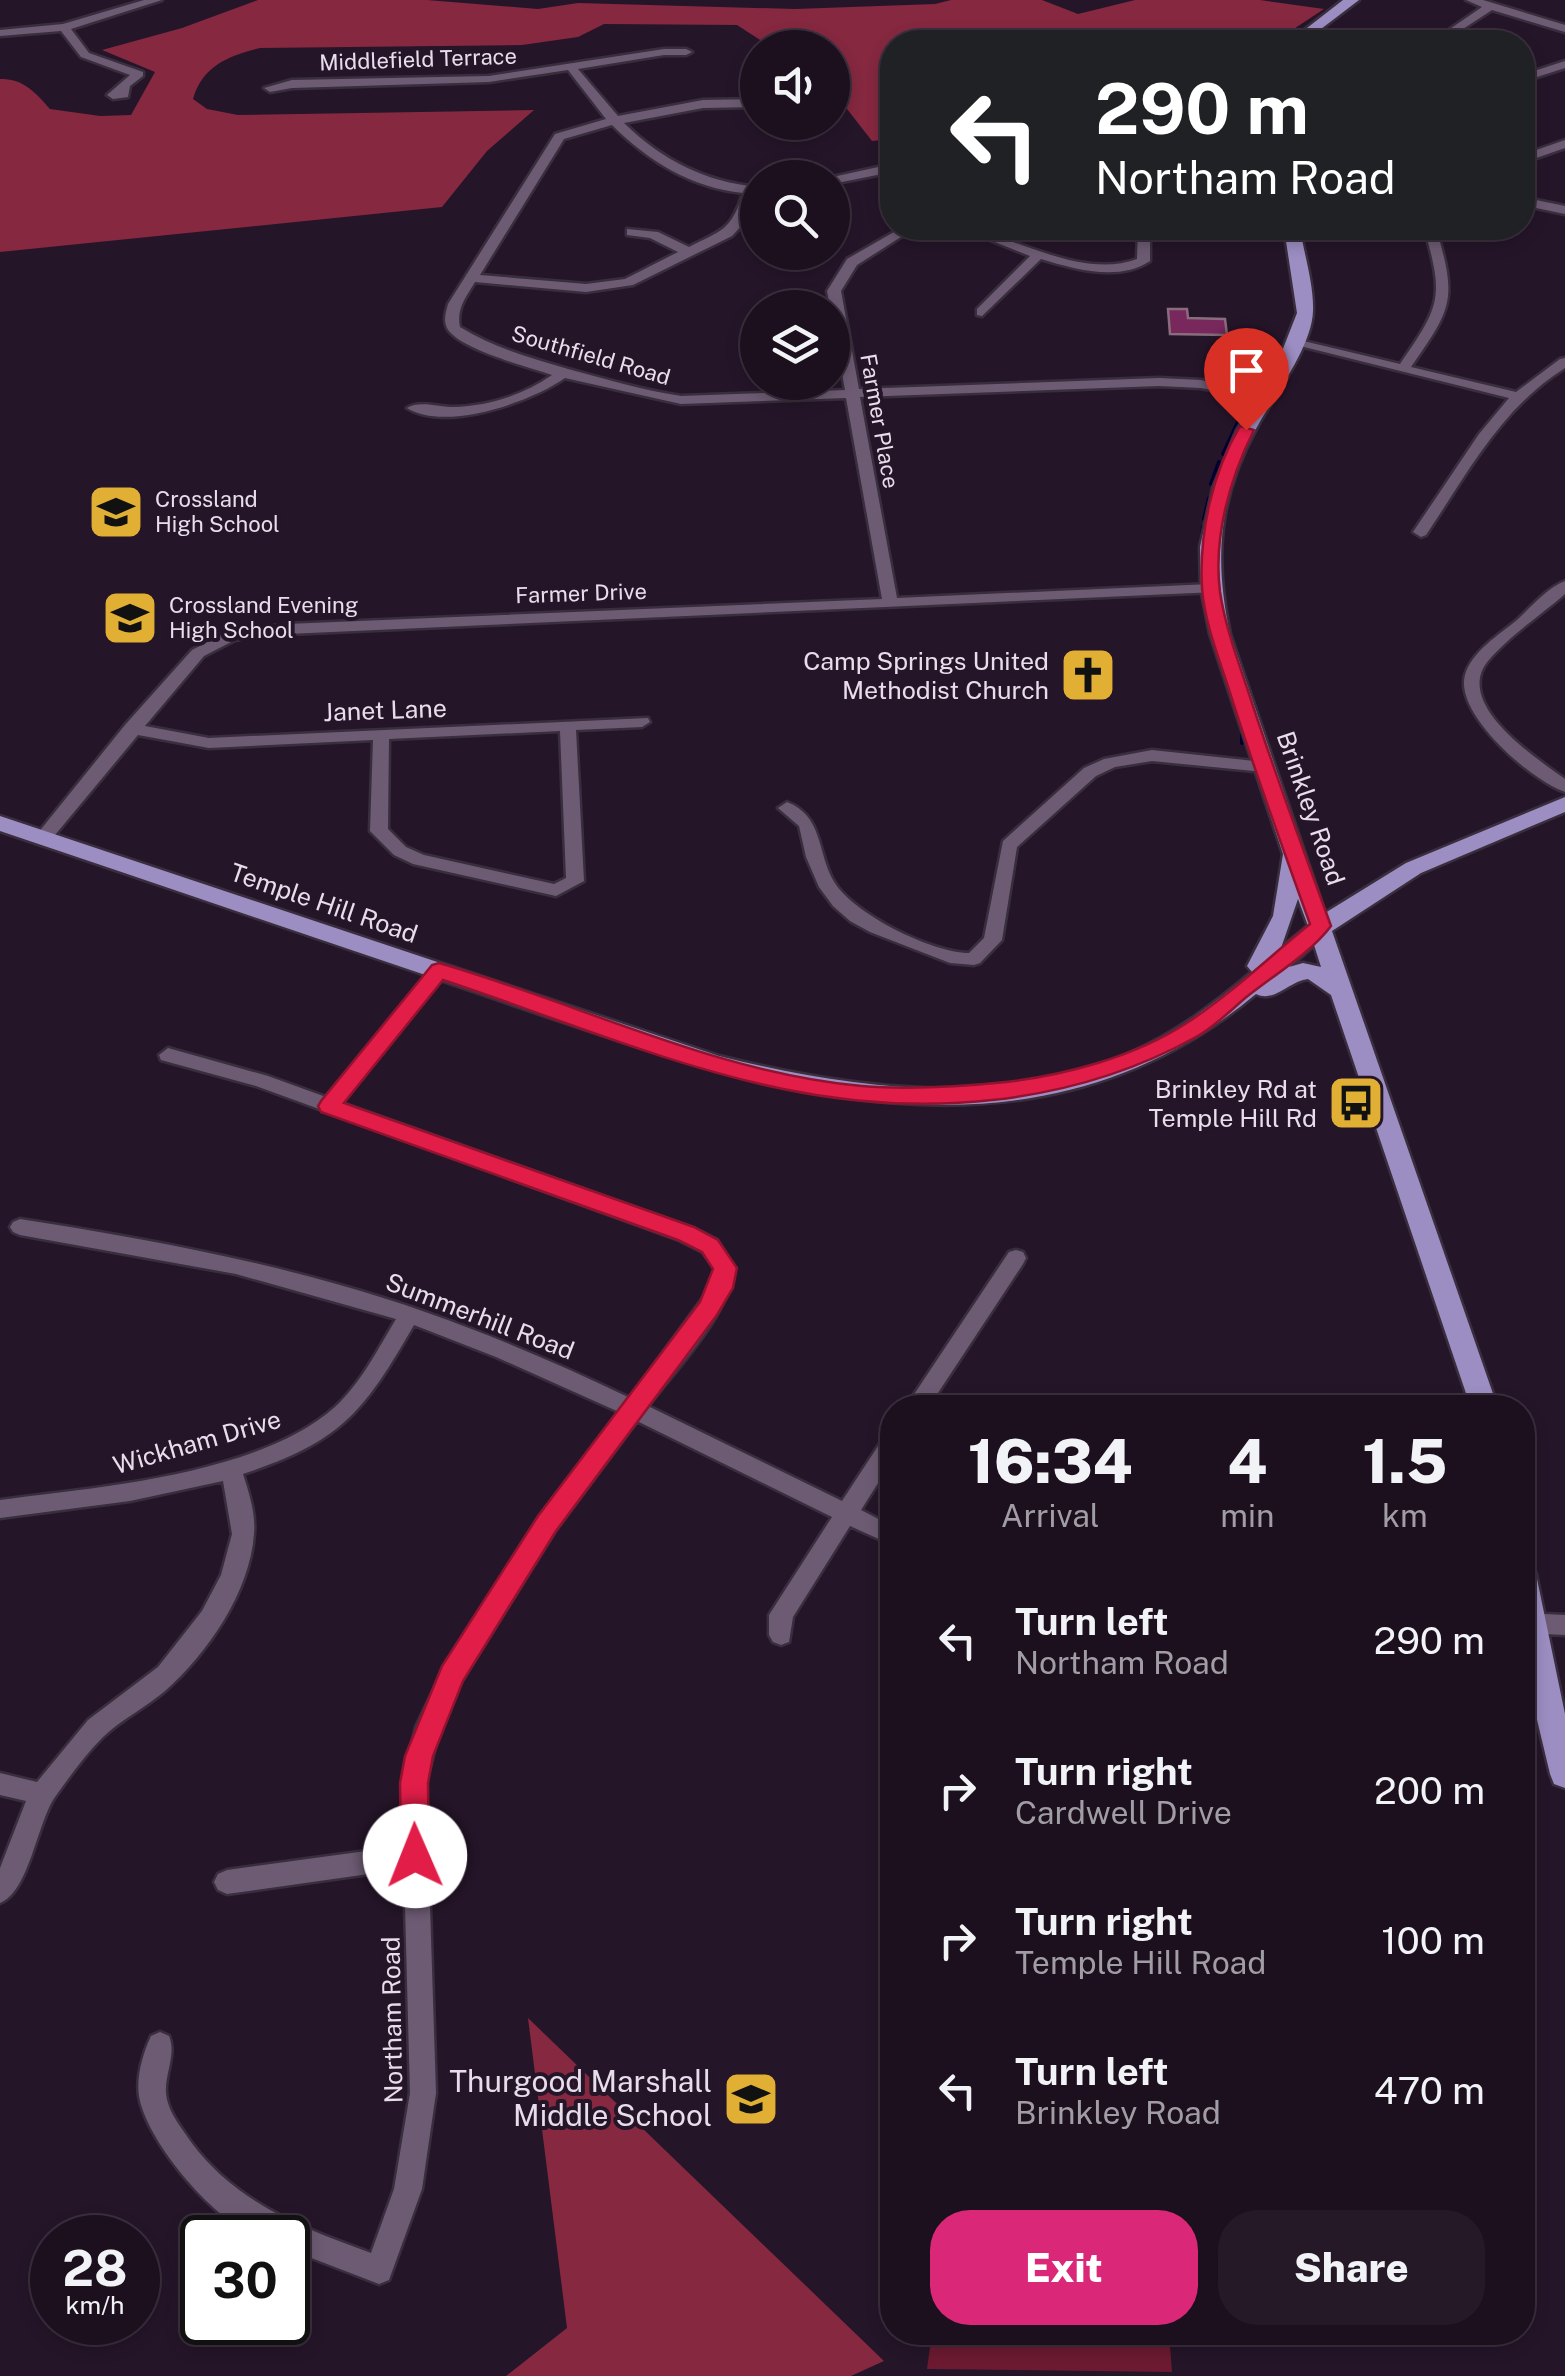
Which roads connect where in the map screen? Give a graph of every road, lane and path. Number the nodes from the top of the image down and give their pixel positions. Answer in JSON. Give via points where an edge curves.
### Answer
{"nodes":[{"id":1,"x":156,"y":0,"type":"edge"},
{"id":2,"x":1352,"y":0,"type":"edge"},
{"id":3,"x":1472,"y":0,"type":"edge"},
{"id":4,"x":1491,"y":6,"type":"junction"},
{"id":5,"x":64,"y":27,"type":"junction"},
{"id":6,"x":1565,"y":29,"type":"edge"},
{"id":7,"x":1312,"y":30,"type":"edge"},
{"id":8,"x":1454,"y":30,"type":"edge"},
{"id":9,"x":0,"y":33,"type":"edge"},
{"id":10,"x":686,"y":52,"type":"dead end"},
{"id":11,"x":1565,"y":64,"type":"edge"},
{"id":12,"x":572,"y":68,"type":"junction"},
{"id":13,"x":1535,"y":74,"type":"edge"},
{"id":14,"x":270,"y":88,"type":"dead end"},
{"id":15,"x":113,"y":92,"type":"dead end"},
{"id":16,"x":740,"y":102,"type":"edge"},
{"id":17,"x":613,"y":120,"type":"junction"},
{"id":18,"x":1565,"y":144,"type":"edge"},
{"id":19,"x":1535,"y":154,"type":"edge"},
{"id":20,"x":880,"y":170,"type":"edge"},
{"id":21,"x":850,"y":176,"type":"edge"},
{"id":22,"x":740,"y":187,"type":"edge"},
{"id":23,"x":1535,"y":204,"type":"edge"},
{"id":24,"x":1565,"y":210,"type":"edge"},
{"id":25,"x":740,"y":221,"type":"edge"},
{"id":26,"x":632,"y":232,"type":"dead end"},
{"id":27,"x":889,"y":240,"type":"edge"},
{"id":28,"x":996,"y":240,"type":"edge"},
{"id":29,"x":1144,"y":240,"type":"edge"},
{"id":30,"x":1294,"y":240,"type":"edge"},
{"id":31,"x":1433,"y":240,"type":"edge"},
{"id":32,"x":691,"y":252,"type":"junction"},
{"id":33,"x":1037,"y":256,"type":"junction"},
{"id":34,"x":472,"y":278,"type":"junction"},
{"id":35,"x":982,"y":312,"type":"dead end"},
{"id":36,"x":1295,"y":343,"type":"junction"},
{"id":37,"x":1565,"y":362,"type":"edge"},
{"id":38,"x":1406,"y":366,"type":"junction"},
{"id":39,"x":565,"y":372,"type":"junction"},
{"id":40,"x":853,"y":394,"type":"junction"},
{"id":41,"x":1266,"y":396,"type":"junction"},
{"id":42,"x":1517,"y":396,"type":"junction"},
{"id":43,"x":414,"y":408,"type":"dead end"},
{"id":44,"x":1421,"y":532,"type":"dead end"},
{"id":45,"x":1565,"y":586,"type":"edge"},
{"id":46,"x":1211,"y":589,"type":"junction"},
{"id":47,"x":890,"y":602,"type":"junction"},
{"id":48,"x":642,"y":722,"type":"dead end"},
{"id":49,"x":568,"y":727,"type":"junction"},
{"id":50,"x":132,"y":729,"type":"junction"},
{"id":51,"x":381,"y":736,"type":"junction"},
{"id":52,"x":1264,"y":767,"type":"junction"},
{"id":53,"x":1565,"y":787,"type":"edge"},
{"id":54,"x":1565,"y":804,"type":"edge"},
{"id":55,"x":787,"y":808,"type":"dead end"},
{"id":56,"x":0,"y":823,"type":"edge"},
{"id":57,"x":44,"y":837,"type":"junction"},
{"id":58,"x":1292,"y":846,"type":"junction"},
{"id":59,"x":1320,"y":926,"type":"junction"},
{"id":60,"x":439,"y":970,"type":"junction"},
{"id":61,"x":1341,"y":992,"type":"junction"},
{"id":62,"x":1234,"y":998,"type":"junction"},
{"id":63,"x":168,"y":1055,"type":"dead end"},
{"id":64,"x":329,"y":1106,"type":"junction"},
{"id":65,"x":20,"y":1227,"type":"dead end"},
{"id":66,"x":1016,"y":1258,"type":"dead end"},
{"id":67,"x":408,"y":1315,"type":"junction"},
{"id":68,"x":925,"y":1395,"type":"edge"},
{"id":69,"x":1480,"y":1395,"type":"edge"},
{"id":70,"x":631,"y":1409,"type":"junction"},
{"id":71,"x":880,"y":1462,"type":"edge"},
{"id":72,"x":230,"y":1466,"type":"junction"},
{"id":73,"x":0,"y":1509,"type":"edge"},
{"id":74,"x":846,"y":1514,"type":"junction"},
{"id":75,"x":880,"y":1530,"type":"edge"},
{"id":76,"x":1535,"y":1624,"type":"edge"},
{"id":77,"x":1565,"y":1626,"type":"edge"},
{"id":78,"x":781,"y":1635,"type":"dead end"},
{"id":79,"x":1535,"y":1658,"type":"edge"},
{"id":80,"x":1565,"y":1774,"type":"edge"},
{"id":81,"x":0,"y":1784,"type":"edge"},
{"id":82,"x":42,"y":1794,"type":"junction"},
{"id":83,"x":415,"y":1856,"type":"junction"},
{"id":84,"x":227,"y":1882,"type":"dead end"},
{"id":85,"x":0,"y":1891,"type":"edge"},
{"id":86,"x":160,"y":2045,"type":"dead end"}],
"edges":[{"from":1,"to":5,"type":"street"},
{"from":2,"to":7,"type":"main road"},
{"from":3,"to":4,"type":"street"},
{"from":4,"to":6,"type":"street"},
{"from":4,"to":8,"type":"street"},
{"from":5,"to":9,"type":"street"},
{"from":5,"to":15,"type":"street","via":[[85,55],[139,74]]},
{"from":10,"to":12,"type":"street","name":"Middlefield Terrace"},
{"from":11,"to":13,"type":"street"},
{"from":12,"to":14,"type":"street","name":"Middlefield Terrace","via":[[489,79]]},
{"from":12,"to":17,"type":"street"},
{"from":16,"to":17,"type":"street","name":"Southfield Road"},
{"from":17,"to":22,"type":"street","via":[[688,174]]},
{"from":17,"to":34,"type":"street","name":"Southfield Road","via":[[554,142]]},
{"from":18,"to":19,"type":"street"},
{"from":20,"to":21,"type":"street"},
{"from":23,"to":24,"type":"street"},
{"from":25,"to":32,"type":"street"},
{"from":26,"to":32,"type":"street"},
{"from":27,"to":40,"type":"street","name":"Farmer Place","via":[[852,262],[836,284],[833,303]]},
{"from":28,"to":33,"type":"street"},
{"from":29,"to":33,"type":"street","via":[[1137,265]]},
{"from":30,"to":36,"type":"main road","name":"Brinkley Road","via":[[1304,314]]},
{"from":31,"to":38,"type":"street","via":[[1446,298]]},
{"from":32,"to":34,"type":"street","via":[[606,287]]},
{"from":33,"to":35,"type":"street"},
{"from":34,"to":39,"type":"street","name":"Southfield Road","via":[[452,312],[454,329]]},
{"from":36,"to":38,"type":"street"},
{"from":36,"to":41,"type":"main road","name":"Brinkley Road"},
{"from":37,"to":42,"type":"street"},
{"from":38,"to":42,"type":"street"},
{"from":39,"to":40,"type":"street","name":"Southfield Road","via":[[681,400]]},
{"from":39,"to":43,"type":"street","via":[[497,406]]},
{"from":40,"to":41,"type":"street","name":"Southfield Road","via":[[1182,382]]},
{"from":40,"to":47,"type":"street","name":"Farmer Place"},
{"from":41,"to":46,"type":"main road","name":"Brinkley Road","via":[[1234,453],[1220,496],[1209,547]]},
{"from":42,"to":44,"type":"street"},
{"from":45,"to":53,"type":"street","via":[[1480,660],[1471,686],[1500,736]]},
{"from":46,"to":47,"type":"street","name":"Farmer Drive"},
{"from":46,"to":52,"type":"main road","name":"Brinkley Road"},
{"from":47,"to":50,"type":"street","name":"Farmer Drive","via":[[231,636],[198,653]]},
{"from":48,"to":49,"type":"street","name":"Janet Lane"},
{"from":49,"to":51,"type":"street","name":"Janet Lane"},
{"from":49,"to":51,"type":"street","via":[[575,881],[556,890],[419,860],[394,847],[380,831]]},
{"from":50,"to":51,"type":"street","name":"Janet Lane","via":[[209,743]]},
{"from":50,"to":57,"type":"street","name":"Farmer Drive"},
{"from":52,"to":55,"type":"street","via":[[1136,755],[1090,772],[1009,845],[993,940],[974,959],[956,959],[844,910],[812,857],[807,824]]},
{"from":52,"to":58,"type":"main road","name":"Brinkley Road"},
{"from":54,"to":59,"type":"main road","name":"Temple Hill Road","via":[[1425,863]]},
{"from":56,"to":57,"type":"main road","name":"Temple Hill Road"},
{"from":57,"to":60,"type":"main road","name":"Temple Hill Road"},
{"from":58,"to":59,"type":"main road","name":"Brinkley Road"},
{"from":58,"to":62,"type":"main road","via":[[1277,939]]},
{"from":59,"to":61,"type":"main road","name":"Brinkley Road"},
{"from":59,"to":62,"type":"main road","name":"Temple Hill Road"},
{"from":60,"to":62,"type":"main road","name":"Temple Hill Road","via":[[758,1076],[901,1096],[992,1093],[1099,1072],[1192,1030]]},
{"from":60,"to":64,"type":"street"},
{"from":61,"to":62,"type":"main road","via":[[1308,969]]},
{"from":61,"to":69,"type":"main road","name":"Brinkley Road"},
{"from":63,"to":64,"type":"street","name":"Northam Road"},
{"from":64,"to":70,"type":"street","name":"Northam Road","via":[[686,1234],[716,1252],[725,1268],[718,1294]]},
{"from":65,"to":67,"type":"street","name":"Summerhill Road","via":[[229,1263]]},
{"from":66,"to":68,"type":"street"},
{"from":67,"to":70,"type":"street","name":"Summerhill Road"},
{"from":67,"to":72,"type":"street","name":"Wickham Drive","via":[[341,1415],[298,1442]]},
{"from":70,"to":74,"type":"street","name":"Summerhill Road"},
{"from":70,"to":83,"type":"street","name":"Northam Road","via":[[547,1524],[438,1702],[414,1783]]},
{"from":71,"to":74,"type":"street"},
{"from":72,"to":73,"type":"street","name":"Wickham Drive","via":[[123,1494]]},
{"from":72,"to":82,"type":"street","via":[[242,1536],[223,1597],[155,1685],[91,1731]]},
{"from":74,"to":75,"type":"street","name":"Summerhill Road"},
{"from":74,"to":78,"type":"street","via":[[781,1614]]},
{"from":76,"to":77,"type":"street"},
{"from":79,"to":80,"type":"main road"},
{"from":81,"to":82,"type":"street"},
{"from":82,"to":85,"type":"street"},
{"from":83,"to":84,"type":"street"},
{"from":83,"to":86,"type":"street","name":"Northam Road","via":[[423,2093],[408,2189],[379,2270],[260,2224],[222,2198],[187,2162],[162,2122],[152,2090]]}]}
